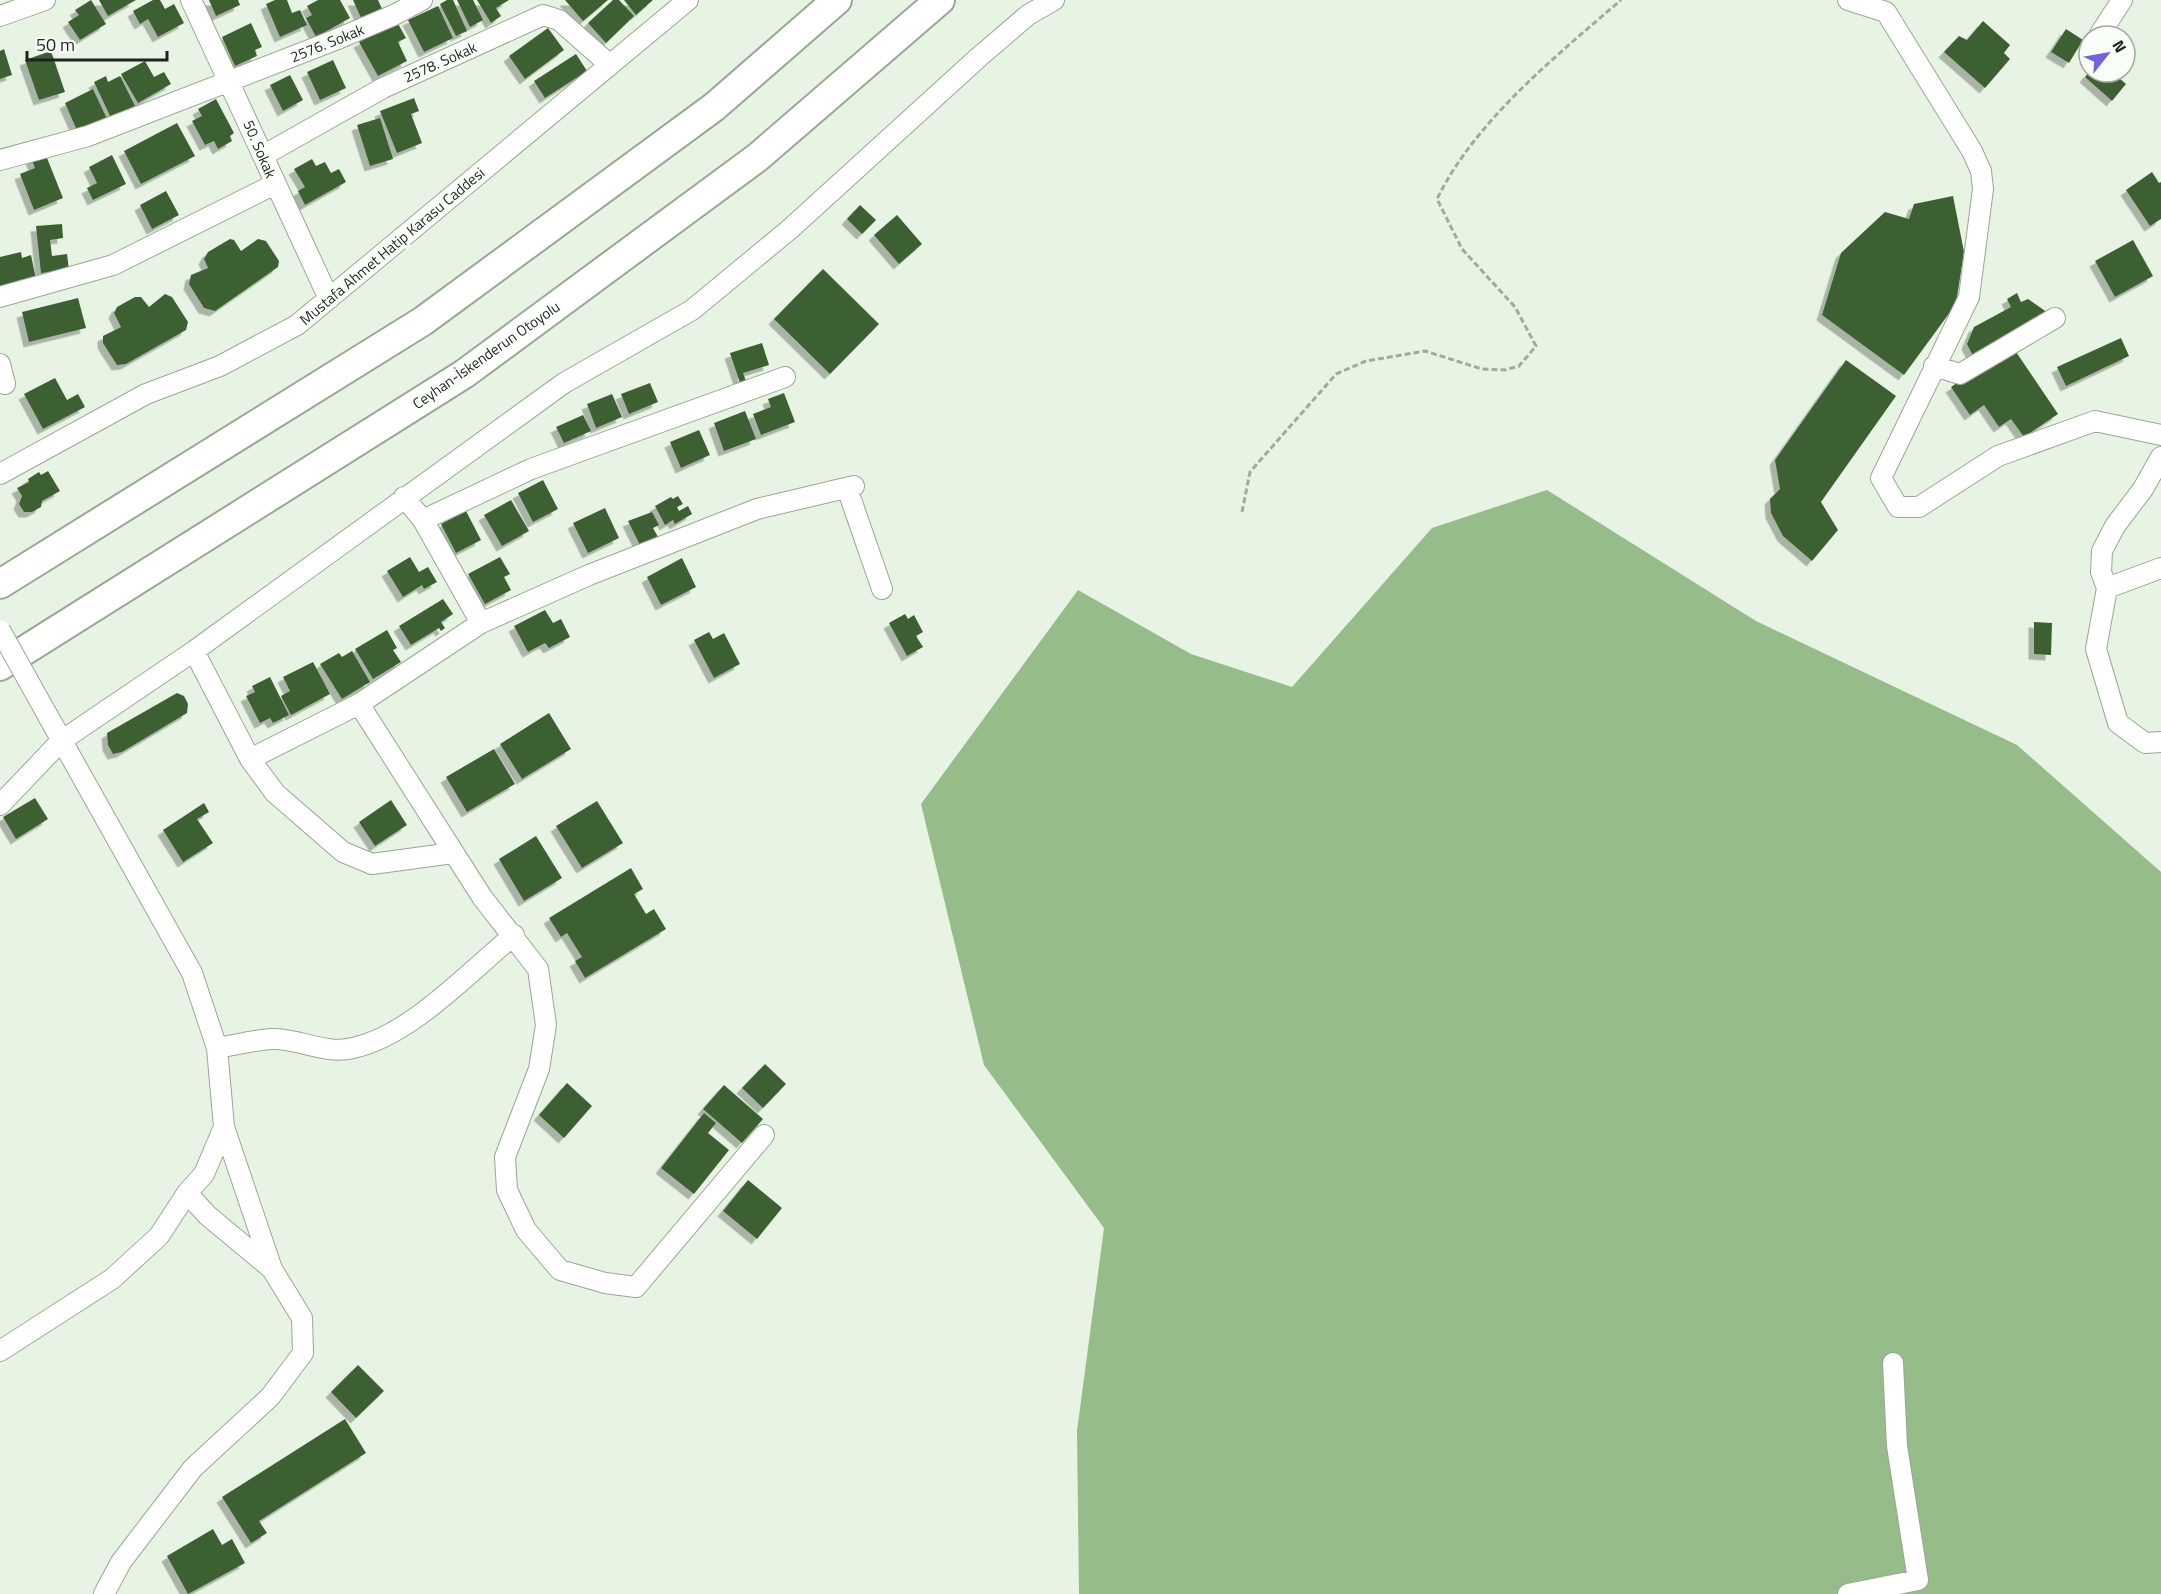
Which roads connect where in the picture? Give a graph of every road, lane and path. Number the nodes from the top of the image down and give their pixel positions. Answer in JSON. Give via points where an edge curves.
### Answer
{"nodes":[{"id":1,"x":45,"y":0,"type":"edge"},
{"id":2,"x":191,"y":0,"type":"edge"},
{"id":3,"x":423,"y":0,"type":"edge"},
{"id":4,"x":688,"y":0,"type":"edge"},
{"id":5,"x":837,"y":0,"type":"edge"},
{"id":6,"x":940,"y":0,"type":"edge"},
{"id":7,"x":1054,"y":0,"type":"edge"},
{"id":8,"x":1622,"y":0,"type":"edge"},
{"id":9,"x":1848,"y":0,"type":"edge"},
{"id":10,"x":2122,"y":0,"type":"edge"},
{"id":11,"x":1888,"y":6,"type":"edge"},
{"id":12,"x":0,"y":16,"type":"edge"},
{"id":13,"x":2106,"y":24,"type":"edge"},
{"id":14,"x":610,"y":65,"type":"junction"},
{"id":15,"x":230,"y":81,"type":"junction"},
{"id":16,"x":264,"y":155,"type":"junction"},
{"id":17,"x":0,"y":160,"type":"edge"},
{"id":18,"x":275,"y":184,"type":"junction"},
{"id":19,"x":0,"y":297,"type":"edge"},
{"id":20,"x":329,"y":299,"type":"junction"},
{"id":21,"x":2055,"y":318,"type":"dead end"},
{"id":22,"x":0,"y":364,"type":"edge"},
{"id":23,"x":1935,"y":366,"type":"junction"},
{"id":24,"x":785,"y":377,"type":"dead end"},
{"id":25,"x":5,"y":384,"type":"dead end"},
{"id":26,"x":2161,"y":435,"type":"edge"},
{"id":27,"x":2161,"y":457,"type":"edge"},
{"id":28,"x":0,"y":474,"type":"edge"},
{"id":29,"x":404,"y":497,"type":"junction"},
{"id":30,"x":1242,"y":512,"type":"dead end"},
{"id":31,"x":423,"y":520,"type":"junction"},
{"id":32,"x":2161,"y":568,"type":"edge"},
{"id":33,"x":0,"y":584,"type":"edge"},
{"id":34,"x":2107,"y":588,"type":"junction"},
{"id":35,"x":882,"y":590,"type":"dead end"},
{"id":36,"x":481,"y":623,"type":"junction"},
{"id":37,"x":0,"y":630,"type":"edge"},
{"id":38,"x":194,"y":651,"type":"junction"},
{"id":39,"x":0,"y":666,"type":"edge"},
{"id":40,"x":359,"y":704,"type":"junction"},
{"id":41,"x":62,"y":741,"type":"junction"},
{"id":42,"x":2161,"y":742,"type":"edge"},
{"id":43,"x":250,"y":759,"type":"junction"},
{"id":44,"x":0,"y":805,"type":"edge"},
{"id":45,"x":453,"y":853,"type":"junction"},
{"id":46,"x":514,"y":935,"type":"junction"},
{"id":47,"x":217,"y":1048,"type":"junction"},
{"id":48,"x":224,"y":1127,"type":"junction"},
{"id":49,"x":764,"y":1135,"type":"dead end"},
{"id":50,"x":187,"y":1193,"type":"junction"},
{"id":51,"x":272,"y":1269,"type":"junction"},
{"id":52,"x":0,"y":1351,"type":"edge"},
{"id":53,"x":1893,"y":1363,"type":"dead end"},
{"id":54,"x":104,"y":1594,"type":"edge"},
{"id":55,"x":1848,"y":1594,"type":"edge"}],
"edges":[{"from":1,"to":12,"type":"street"},
{"from":2,"to":15,"type":"street","name":"50. Sokak"},
{"from":3,"to":15,"type":"street","name":"2576. Sokak","via":[[384,20]]},
{"from":4,"to":14,"type":"street","name":"Mustafa Ahmet Hatip Karasu Caddesi"},
{"from":5,"to":33,"type":"highway","via":[[714,107],[423,321]]},
{"from":6,"to":39,"type":"highway","name":"Ceyhan-İskenderun Otoyolu","via":[[758,157],[464,374]]},
{"from":7,"to":29,"type":"street","via":[[1028,15],[987,50],[790,229],[692,310],[564,382]]},
{"from":8,"to":30,"type":"path","via":[[1515,96],[1464,155],[1437,200],[1462,249],[1515,307],[1536,346],[1518,366],[1505,370],[1482,369],[1425,351],[1366,361],[1336,374],[1250,472]]},
{"from":9,"to":11,"type":"street"},
{"from":10,"to":13,"type":"street"},
{"from":11,"to":23,"type":"street","via":[[1981,171],[1983,189],[1969,297]]},
{"from":14,"to":16,"type":"street","name":"2578. Sokak","via":[[559,20],[543,15],[383,88]]},
{"from":14,"to":20,"type":"street","name":"Mustafa Ahmet Hatip Karasu Caddesi"},
{"from":15,"to":16,"type":"street","name":"50. Sokak"},
{"from":15,"to":17,"type":"street","name":"2576. Sokak","via":[[88,136]]},
{"from":16,"to":18,"type":"street","name":"50. Sokak"},
{"from":18,"to":19,"type":"street","via":[[113,265]]},
{"from":18,"to":20,"type":"street","name":"50. Sokak"},
{"from":20,"to":28,"type":"street","name":"Mustafa Ahmet Hatip Karasu Caddesi","via":[[297,325],[220,366],[146,394]]},
{"from":21,"to":23,"type":"street","via":[[1959,374]]},
{"from":22,"to":25,"type":"street"},
{"from":23,"to":26,"type":"street","via":[[1881,478],[1898,507],[1919,507],[1998,456],[2095,421]]},
{"from":24,"to":31,"type":"street","via":[[531,469]]},
{"from":27,"to":34,"type":"street","via":[[2102,551],[2101,572]]},
{"from":29,"to":31,"type":"street"},
{"from":29,"to":38,"type":"street"},
{"from":31,"to":36,"type":"street"},
{"from":32,"to":34,"type":"street"},
{"from":34,"to":42,"type":"street","via":[[2096,649],[2118,723],[2145,743]]},
{"from":35,"to":36,"type":"street","via":[[851,487],[757,509],[589,575]]},
{"from":36,"to":40,"type":"street"},
{"from":37,"to":41,"type":"street","bridge":true},
{"from":38,"to":41,"type":"street"},
{"from":38,"to":43,"type":"street"},
{"from":40,"to":43,"type":"street"},
{"from":40,"to":45,"type":"street"},
{"from":41,"to":44,"type":"street"},
{"from":41,"to":47,"type":"street","via":[[192,974]]},
{"from":43,"to":45,"type":"street","via":[[275,793],[343,852],[372,864]]},
{"from":45,"to":46,"type":"street"},
{"from":46,"to":47,"type":"street","via":[[418,1018],[385,1036],[353,1048],[328,1050],[273,1039]]},
{"from":46,"to":49,"type":"street","via":[[538,969],[546,1025],[539,1069],[505,1157],[507,1190],[526,1230],[560,1270],[636,1287]]},
{"from":47,"to":48,"type":"street"},
{"from":48,"to":50,"type":"street","via":[[204,1174]]},
{"from":48,"to":51,"type":"street"},
{"from":50,"to":51,"type":"street","via":[[207,1215]]},
{"from":50,"to":52,"type":"street","via":[[159,1236],[112,1279]]},
{"from":51,"to":54,"type":"street","via":[[302,1318],[303,1353],[270,1397],[193,1468],[122,1562]]},
{"from":53,"to":55,"type":"street","via":[[1897,1446],[1918,1580]]}]}
